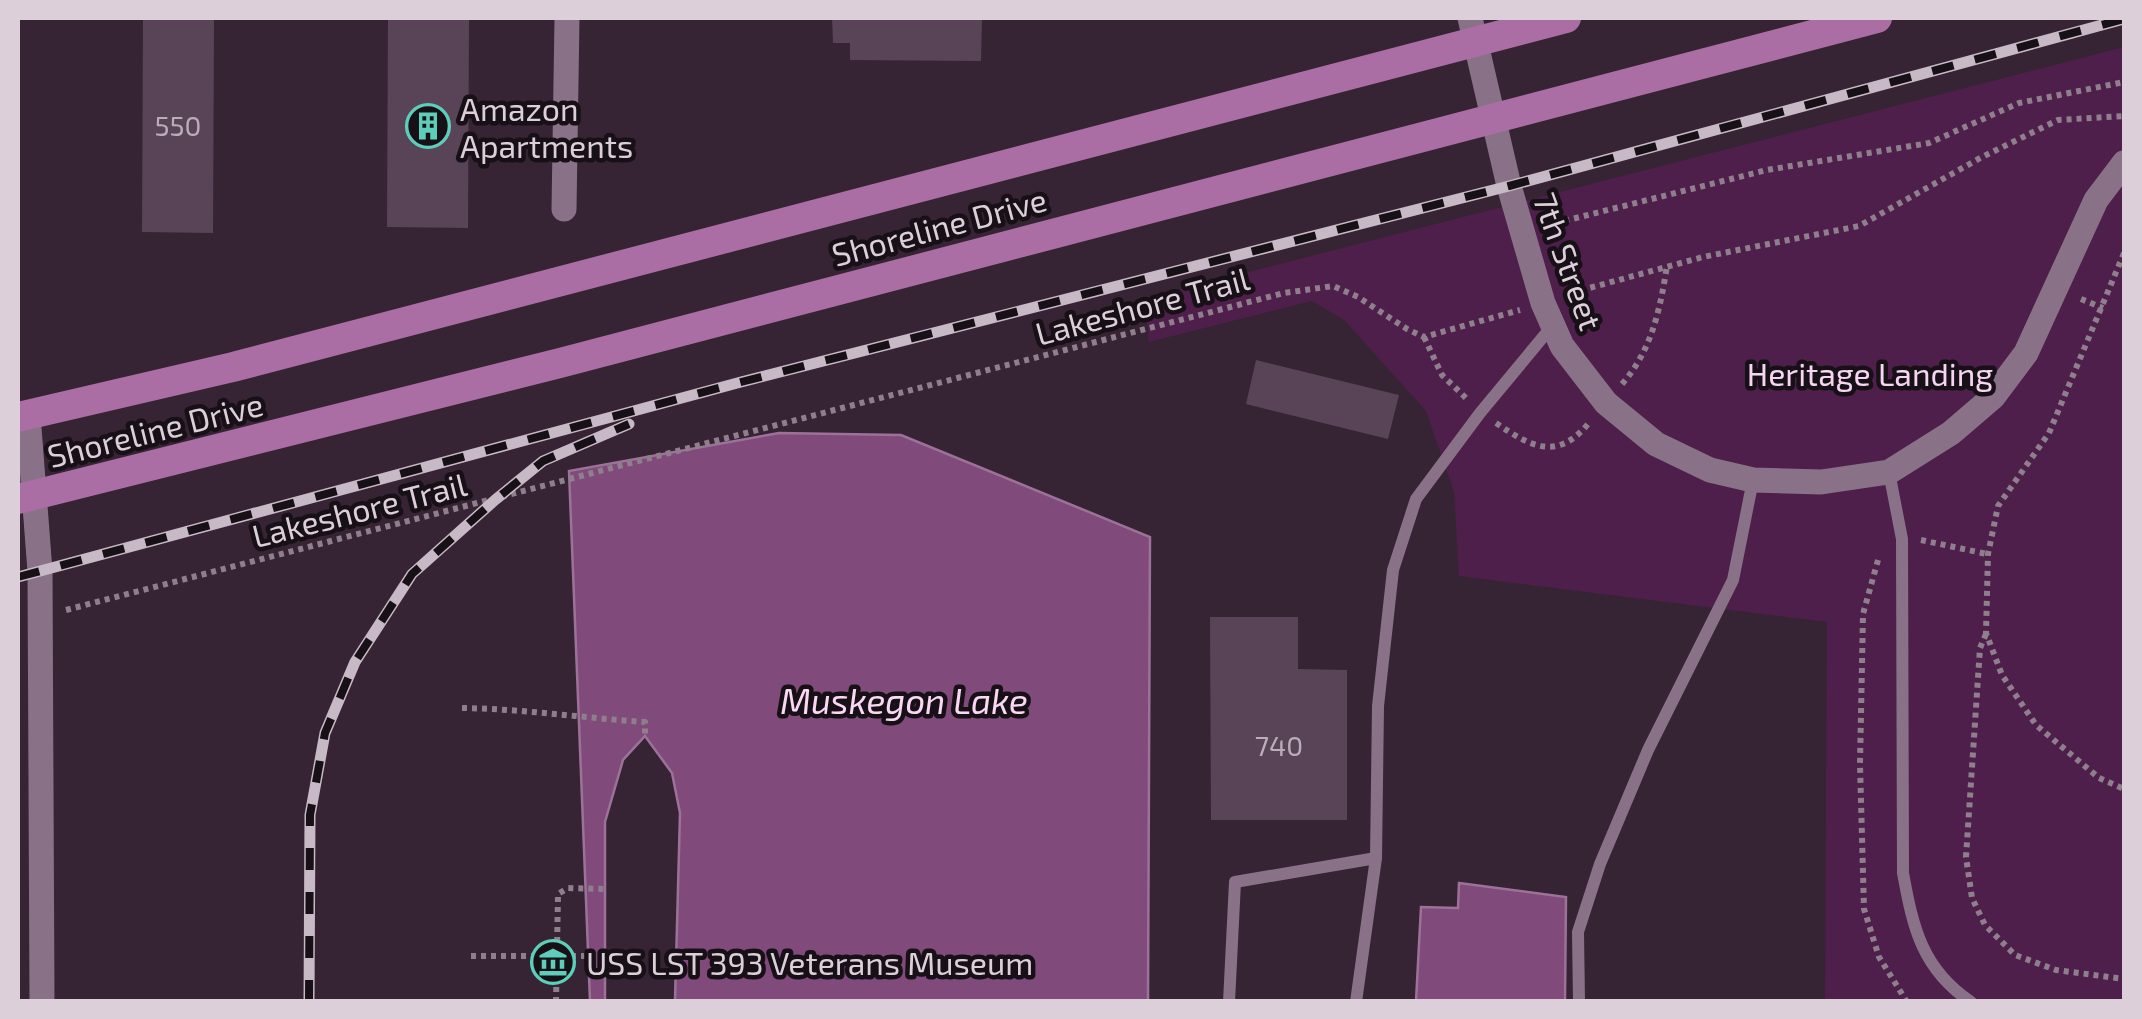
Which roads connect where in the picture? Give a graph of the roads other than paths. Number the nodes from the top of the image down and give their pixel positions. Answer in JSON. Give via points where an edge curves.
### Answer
{"nodes":[{"id":1,"x":567,"y":18,"type":"edge"},
{"id":2,"x":1566,"y":18,"type":"edge"},
{"id":3,"x":1878,"y":18,"type":"edge"},
{"id":4,"x":1473,"y":30,"type":"edge"},
{"id":5,"x":1494,"y":118,"type":"junction"},
{"id":6,"x":2124,"y":163,"type":"edge"},
{"id":7,"x":564,"y":210,"type":"dead end"},
{"id":8,"x":1548,"y":314,"type":"junction"},
{"id":9,"x":23,"y":416,"type":"edge"},
{"id":10,"x":1889,"y":472,"type":"junction"},
{"id":11,"x":1752,"y":480,"type":"junction"},
{"id":12,"x":26,"y":497,"type":"edge"},
{"id":13,"x":1376,"y":858,"type":"junction"},
{"id":14,"x":42,"y":1002,"type":"edge"},
{"id":15,"x":1230,"y":1002,"type":"edge"},
{"id":16,"x":1356,"y":1002,"type":"edge"},
{"id":17,"x":1579,"y":1002,"type":"edge"},
{"id":18,"x":1971,"y":1002,"type":"edge"}],
"edges":[{"from":1,"to":7,"type":"street"},
{"from":2,"to":4,"type":"highway","name":"Shoreline Drive"},
{"from":3,"to":5,"type":"highway","name":"Shoreline Drive"},
{"from":4,"to":5,"type":"street","name":"7th Street"},
{"from":4,"to":9,"type":"highway","name":"Shoreline Drive","via":[[234,367]]},
{"from":5,"to":8,"type":"street","name":"7th Street"},
{"from":5,"to":12,"type":"highway","name":"Shoreline Drive"},
{"from":6,"to":10,"type":"street","name":"7th Street","via":[[2096,200],[2026,353],[1993,397]]},
{"from":8,"to":11,"type":"street","name":"7th Street","via":[[1562,346],[1606,404],[1656,444],[1710,470]]},
{"from":8,"to":13,"type":"lane","via":[[1416,500],[1392,570],[1378,706]]},
{"from":9,"to":12,"type":"street"},
{"from":10,"to":11,"type":"street","name":"7th Street","via":[[1821,482]]},
{"from":10,"to":18,"type":"lane","via":[[1902,539],[1903,873],[1927,958]]},
{"from":11,"to":17,"type":"lane","via":[[1733,580],[1600,864],[1578,932]]},
{"from":12,"to":14,"type":"street","via":[[40,571]]},
{"from":13,"to":15,"type":"lane","via":[[1235,882]]},
{"from":13,"to":16,"type":"lane"}]}
